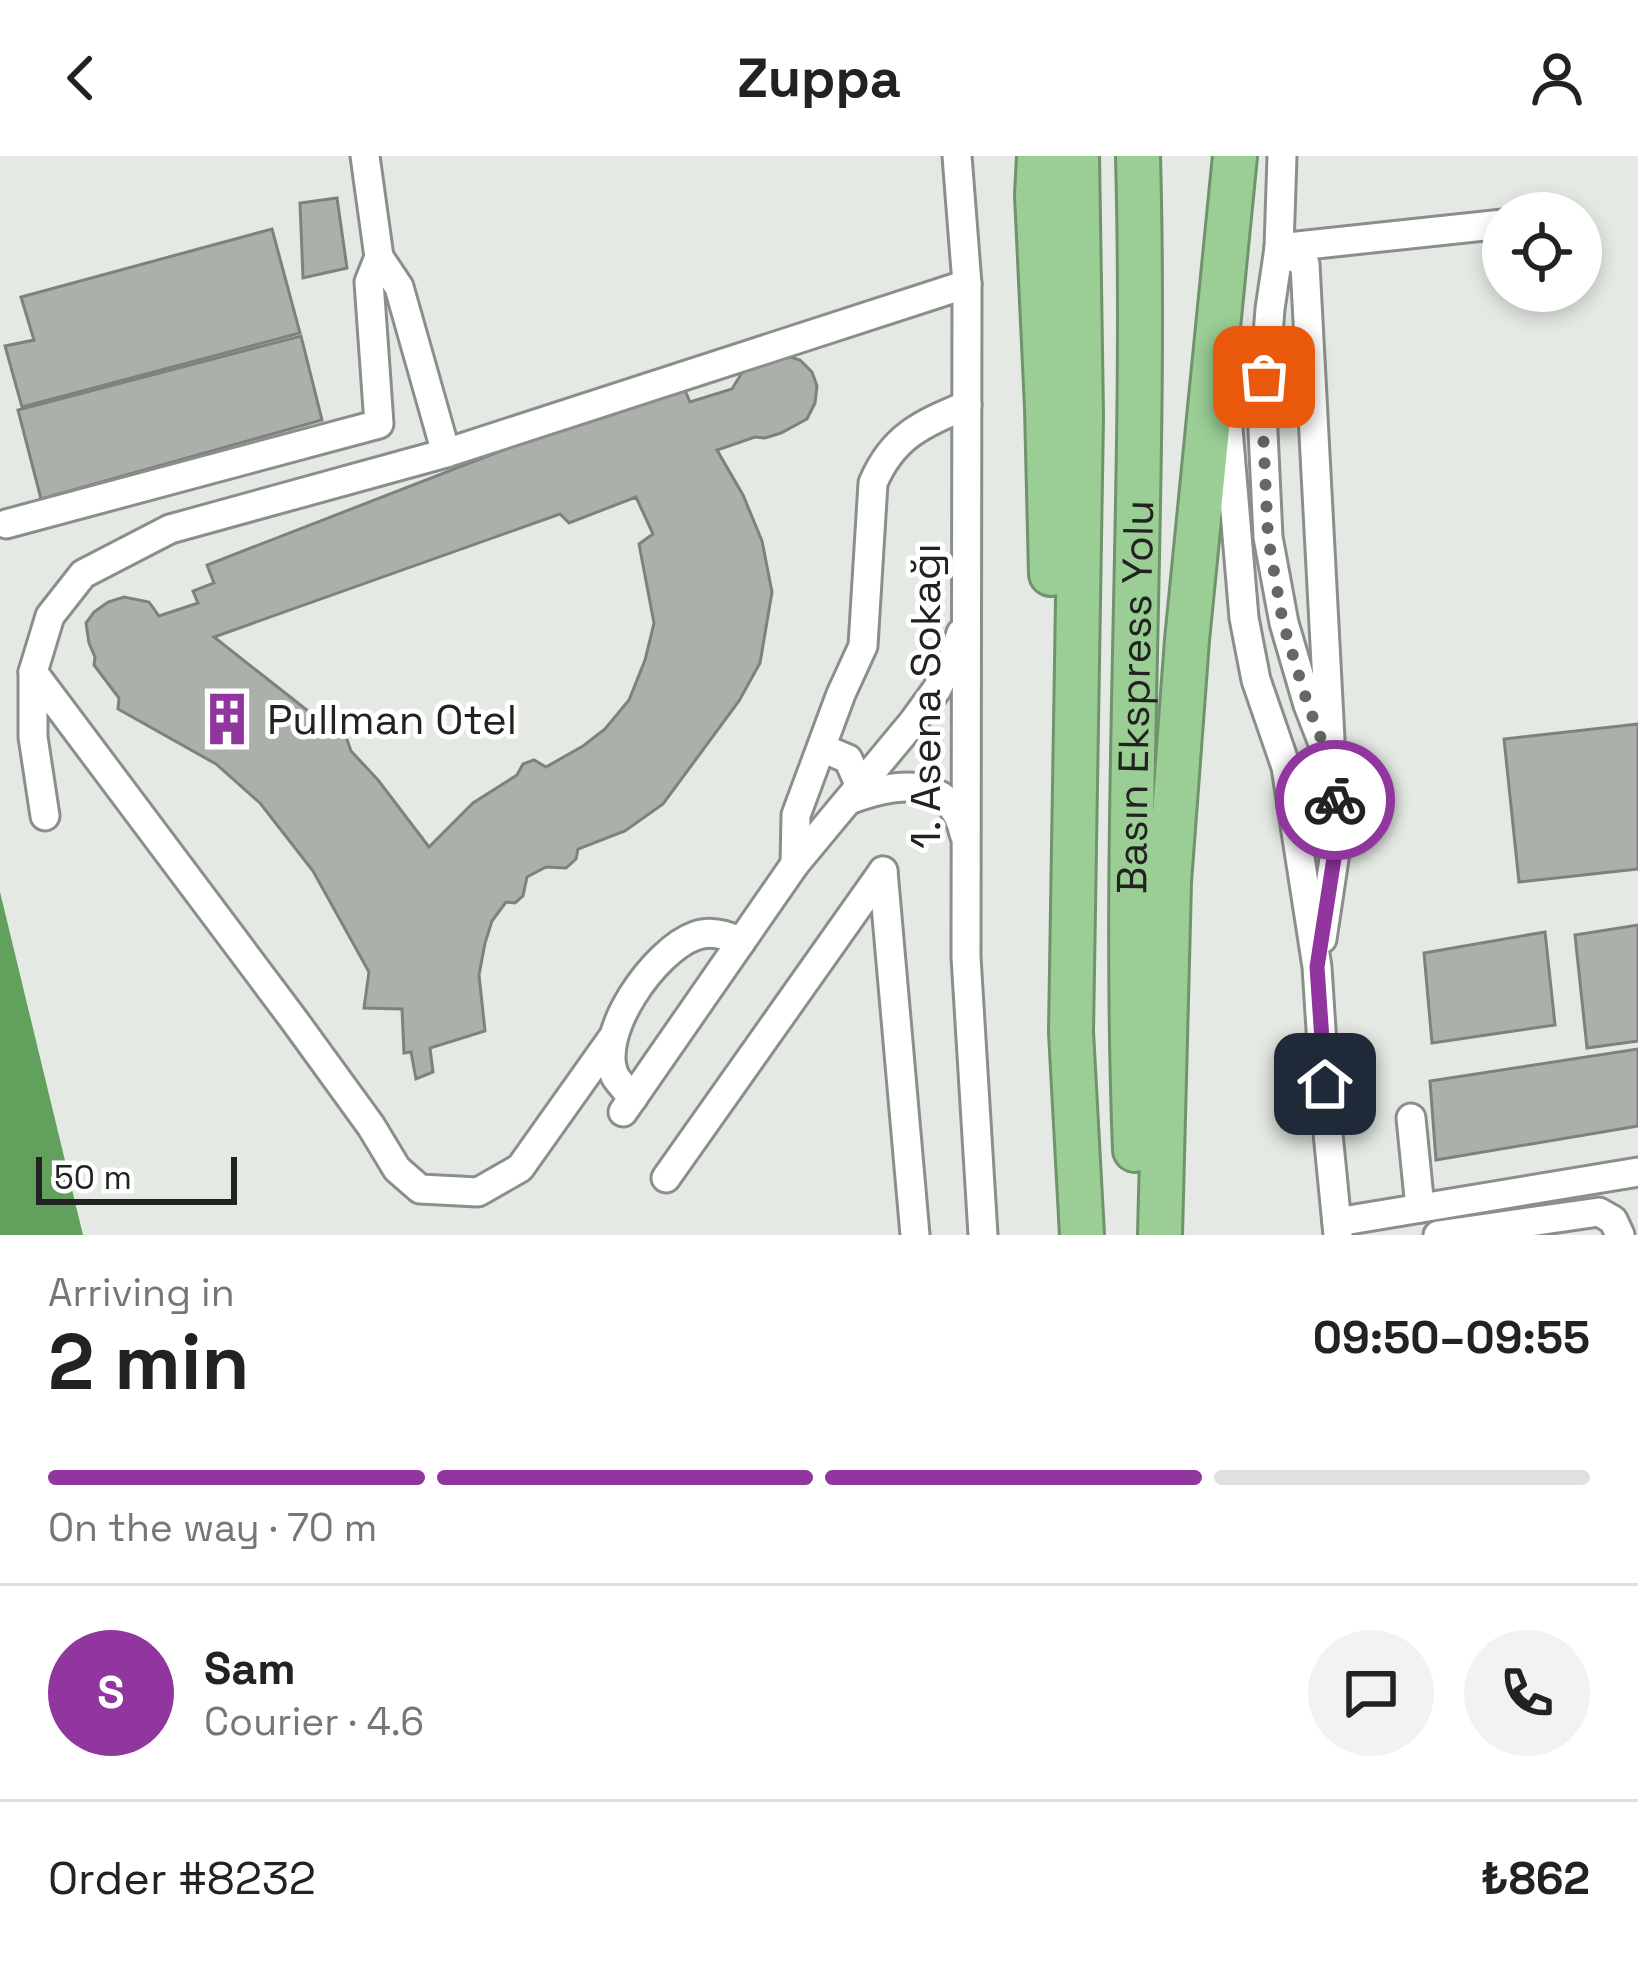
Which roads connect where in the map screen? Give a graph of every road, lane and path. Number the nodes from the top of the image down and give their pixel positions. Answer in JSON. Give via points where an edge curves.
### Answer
{"nodes":[{"id":1,"x":365,"y":156,"type":"edge"},
{"id":2,"x":957,"y":156,"type":"edge"},
{"id":3,"x":1077,"y":156,"type":"edge"},
{"id":4,"x":1138,"y":156,"type":"edge"},
{"id":5,"x":1235,"y":156,"type":"edge"},
{"id":6,"x":1282,"y":156,"type":"edge"},
{"id":7,"x":1035,"y":169,"type":"edge"},
{"id":8,"x":1482,"y":226,"type":"edge"},
{"id":9,"x":1279,"y":248,"type":"junction"},
{"id":10,"x":379,"y":257,"type":"junction"},
{"id":11,"x":967,"y":284,"type":"junction"},
{"id":12,"x":1220,"y":311,"type":"junction"},
{"id":13,"x":967,"y":405,"type":"junction"},
{"id":14,"x":446,"y":453,"type":"junction"},
{"id":15,"x":6,"y":524,"type":"dead end"},
{"id":16,"x":968,"y":611,"type":"junction"},
{"id":17,"x":33,"y":672,"type":"junction"},
{"id":18,"x":822,"y":748,"type":"junction"},
{"id":19,"x":1331,"y":764,"type":"junction"},
{"id":20,"x":854,"y":793,"type":"junction"},
{"id":21,"x":45,"y":816,"type":"dead end"},
{"id":22,"x":968,"y":849,"type":"junction"},
{"id":23,"x":795,"y":864,"type":"junction"},
{"id":24,"x":741,"y":942,"type":"junction"},
{"id":25,"x":1317,"y":967,"type":"junction"},
{"id":26,"x":1071,"y":1032,"type":"junction"},
{"id":27,"x":613,"y":1037,"type":"junction"},
{"id":28,"x":1411,"y":1118,"type":"dead end"},
{"id":29,"x":1638,"y":1172,"type":"edge"},
{"id":30,"x":666,"y":1178,"type":"dead end"},
{"id":31,"x":1420,"y":1208,"type":"junction"},
{"id":32,"x":1338,"y":1229,"type":"edge"},
{"id":33,"x":915,"y":1235,"type":"edge"},
{"id":34,"x":982,"y":1235,"type":"edge"},
{"id":35,"x":1082,"y":1235,"type":"edge"},
{"id":36,"x":1142,"y":1235,"type":"edge"},
{"id":37,"x":1160,"y":1235,"type":"edge"},
{"id":38,"x":1438,"y":1235,"type":"edge"},
{"id":39,"x":1620,"y":1235,"type":"edge"}],
"edges":[{"from":1,"to":10,"type":"street"},
{"from":2,"to":11,"type":"street","name":"1. Asena Sokağı"},
{"from":3,"to":26,"type":"highway","name":"Basın Ekspress Yolu"},
{"from":4,"to":36,"type":"highway","name":"Basın Ekspress Yolu","via":[[1130,954]]},
{"from":5,"to":12,"type":"highway"},
{"from":6,"to":9,"type":"street"},
{"from":7,"to":26,"type":"highway","via":[[1057,844]]},
{"from":8,"to":9,"type":"street"},
{"from":9,"to":19,"type":"street","via":[[1262,410],[1268,537],[1283,623]]},
{"from":9,"to":19,"type":"street","via":[[1305,264]]},
{"from":10,"to":14,"type":"street","via":[[399,287]]},
{"from":10,"to":15,"type":"street","via":[[369,282],[379,424]]},
{"from":11,"to":13,"type":"street","name":"1. Asena Sokağı"},
{"from":11,"to":14,"type":"street"},
{"from":12,"to":25,"type":"street","via":[[1244,619],[1286,767]]},
{"from":12,"to":37,"type":"highway","via":[[1168,882]]},
{"from":13,"to":16,"type":"street","name":"1. Asena Sokağı"},
{"from":13,"to":18,"type":"street","via":[[921,424],[884,458],[873,483],[863,646]]},
{"from":14,"to":17,"type":"street","via":[[170,530],[83,574],[50,616]]},
{"from":16,"to":20,"type":"street","via":[[937,689]]},
{"from":16,"to":22,"type":"street","name":"1. Asena Sokağı"},
{"from":17,"to":21,"type":"street"},
{"from":17,"to":27,"type":"street","via":[[397,1169],[421,1189],[478,1192],[520,1168]]},
{"from":18,"to":20,"type":"street","via":[[848,760]]},
{"from":18,"to":23,"type":"street","via":[[796,814]]},
{"from":19,"to":25,"type":"street","via":[[1337,839]]},
{"from":20,"to":22,"type":"street","via":[[900,786],[939,795],[961,818]]},
{"from":20,"to":23,"type":"street"},
{"from":22,"to":34,"type":"street","name":"1. Asena Sokağı"},
{"from":23,"to":24,"type":"street"},
{"from":24,"to":27,"type":"street","via":[[698,934],[670,950],[644,976]]},
{"from":24,"to":27,"type":"street","via":[[628,1105],[613,1073]]},
{"from":25,"to":32,"type":"street"},
{"from":26,"to":35,"type":"highway","name":"Basın Ekspress Yolu"},
{"from":28,"to":31,"type":"street"},
{"from":29,"to":31,"type":"street"},
{"from":30,"to":33,"type":"street","via":[[883,871]]},
{"from":31,"to":32,"type":"street"},
{"from":38,"to":39,"type":"street","via":[[1599,1212]]}]}
